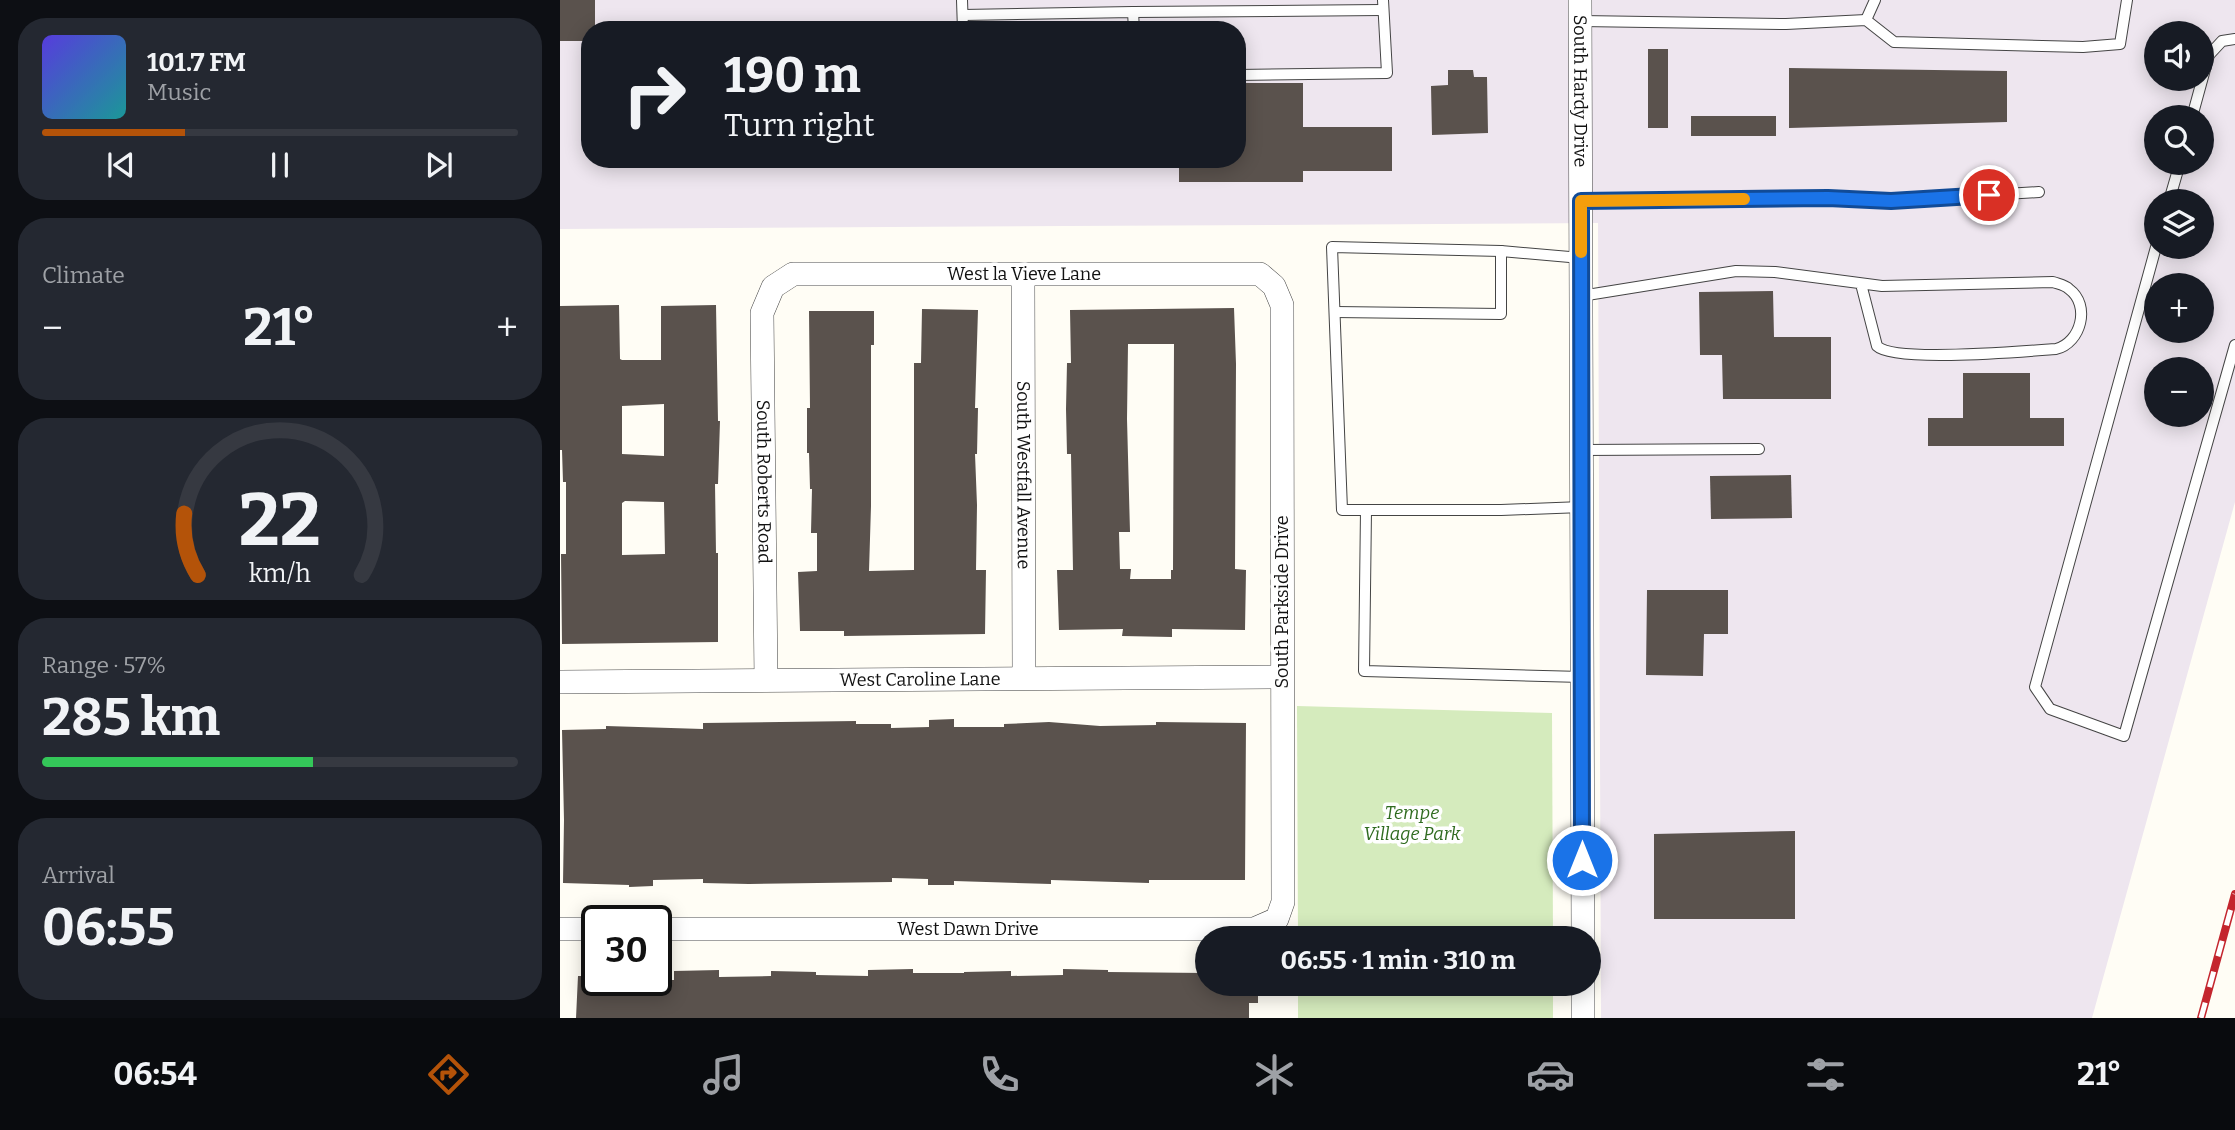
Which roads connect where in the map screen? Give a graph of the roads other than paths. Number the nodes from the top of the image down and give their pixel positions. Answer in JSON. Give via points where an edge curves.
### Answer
{"nodes":[{"id":1,"x":962,"y":0,"type":"edge"},
{"id":2,"x":1875,"y":0,"type":"edge"},
{"id":3,"x":2127,"y":0,"type":"edge"},
{"id":4,"x":1383,"y":5,"type":"edge"},
{"id":5,"x":1581,"y":11,"type":"edge"},
{"id":6,"x":1133,"y":12,"type":"junction"},
{"id":7,"x":963,"y":15,"type":"junction"},
{"id":8,"x":1866,"y":20,"type":"junction"},
{"id":9,"x":963,"y":21,"type":"edge"},
{"id":10,"x":1134,"y":21,"type":"edge"},
{"id":11,"x":2235,"y":39,"type":"edge"},
{"id":12,"x":1246,"y":75,"type":"edge"},
{"id":13,"x":2195,"y":105,"type":"edge"},
{"id":14,"x":2039,"y":192,"type":"dead end"},
{"id":15,"x":1581,"y":201,"type":"junction"},
{"id":16,"x":1501,"y":251,"type":"junction"},
{"id":17,"x":1581,"y":258,"type":"junction"},
{"id":18,"x":2153,"y":259,"type":"edge"},
{"id":19,"x":1023,"y":274,"type":"junction"},
{"id":20,"x":1861,"y":284,"type":"junction"},
{"id":21,"x":1274,"y":286,"type":"joint"},
{"id":22,"x":773,"y":287,"type":"joint"},
{"id":23,"x":1581,"y":296,"type":"junction"},
{"id":24,"x":1335,"y":312,"type":"junction"},
{"id":25,"x":2235,"y":345,"type":"edge"},
{"id":26,"x":1759,"y":449,"type":"dead end"},
{"id":27,"x":1581,"y":450,"type":"junction"},
{"id":28,"x":1581,"y":507,"type":"junction"},
{"id":29,"x":1366,"y":510,"type":"junction"},
{"id":30,"x":1282,"y":677,"type":"junction"},
{"id":31,"x":1582,"y":677,"type":"junction"},
{"id":32,"x":1024,"y":678,"type":"junction"},
{"id":33,"x":766,"y":680,"type":"junction"},
{"id":34,"x":560,"y":682,"type":"edge"},
{"id":35,"x":1278,"y":919,"type":"joint"},
{"id":36,"x":1583,"y":926,"type":"edge"},
{"id":37,"x":560,"y":929,"type":"edge"},
{"id":38,"x":581,"y":929,"type":"edge"},
{"id":39,"x":672,"y":929,"type":"edge"},
{"id":40,"x":1583,"y":996,"type":"edge"},
{"id":41,"x":1583,"y":1018,"type":"edge"}],
"edges":[{"from":1,"to":7,"type":"lane"},
{"from":2,"to":8,"type":"lane"},
{"from":3,"to":8,"type":"lane","via":[[2120,44],[2083,47],[1894,42]]},
{"from":4,"to":6,"type":"lane"},
{"from":4,"to":12,"type":"lane","via":[[1387,73]]},
{"from":5,"to":8,"type":"lane","via":[[1786,24]]},
{"from":5,"to":15,"type":"street","name":"South Hardy Drive"},
{"from":6,"to":7,"type":"lane"},
{"from":6,"to":10,"type":"lane"},
{"from":7,"to":9,"type":"lane"},
{"from":11,"to":13,"type":"lane","via":[[2222,41],[2209,55]]},
{"from":14,"to":15,"type":"lane","via":[[1891,201]]},
{"from":15,"to":17,"type":"street","name":"South Hardy Drive"},
{"from":16,"to":17,"type":"lane"},
{"from":16,"to":24,"type":"lane","via":[[1502,314]]},
{"from":16,"to":24,"type":"lane","via":[[1332,247]]},
{"from":17,"to":23,"type":"street","name":"South Hardy Drive"},
{"from":18,"to":25,"type":"lane","via":[[2035,687],[2050,709],[2124,736]]},
{"from":19,"to":21,"type":"street","name":"West la Vieve Lane","via":[[1260,275]]},
{"from":19,"to":22,"type":"street","name":"West la Vieve Lane","via":[[793,275]]},
{"from":19,"to":32,"type":"street","name":"South Westfall Avenue"},
{"from":20,"to":20,"type":"lane","via":[[2053,282],[2076,295],[2079,328],[2073,339],[2056,349],[1901,355],[1877,346]]},
{"from":20,"to":23,"type":"lane","via":[[1736,271]]},
{"from":21,"to":30,"type":"street","name":"South Parkside Drive","via":[[1282,306]]},
{"from":22,"to":33,"type":"street","name":"South Roberts Road","via":[[762,313]]},
{"from":23,"to":27,"type":"street","name":"South Hardy Drive"},
{"from":24,"to":29,"type":"lane","via":[[1342,510]]},
{"from":26,"to":27,"type":"lane"},
{"from":27,"to":28,"type":"street","name":"South Hardy Drive"},
{"from":28,"to":29,"type":"lane"},
{"from":28,"to":31,"type":"street","name":"South Hardy Drive"},
{"from":29,"to":31,"type":"lane","via":[[1364,671]]},
{"from":30,"to":32,"type":"street","name":"West Caroline Lane"},
{"from":30,"to":35,"type":"street","name":"South Parkside Drive","via":[[1283,902]]},
{"from":31,"to":36,"type":"street","name":"South Hardy Drive"},
{"from":32,"to":33,"type":"street","name":"West Caroline Lane"},
{"from":33,"to":34,"type":"street","name":"West Caroline Lane"},
{"from":35,"to":39,"type":"street","name":"West Dawn Drive","via":[[1254,929]]},
{"from":37,"to":38,"type":"street"},
{"from":40,"to":41,"type":"street"}]}
